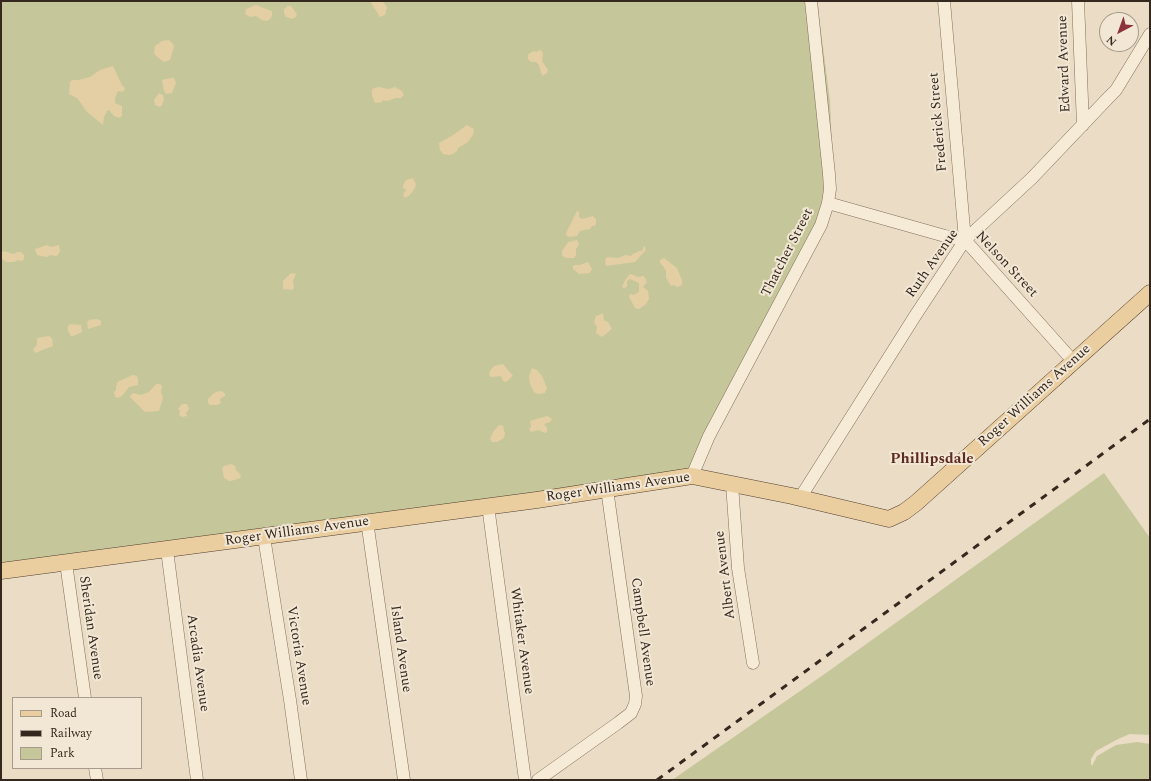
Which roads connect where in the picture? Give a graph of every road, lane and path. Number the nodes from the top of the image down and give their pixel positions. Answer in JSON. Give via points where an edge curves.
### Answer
{"nodes":[{"id":1,"x":811,"y":1,"type":"edge"},
{"id":2,"x":944,"y":1,"type":"edge"},
{"id":3,"x":1078,"y":1,"type":"edge"},
{"id":4,"x":1150,"y":34,"type":"edge"},
{"id":5,"x":1083,"y":125,"type":"junction"},
{"id":6,"x":828,"y":202,"type":"junction"},
{"id":7,"x":965,"y":240,"type":"junction"},
{"id":8,"x":1150,"y":292,"type":"edge"},
{"id":9,"x":1073,"y":361,"type":"junction"},
{"id":10,"x":692,"y":476,"type":"junction"},
{"id":11,"x":732,"y":484,"type":"junction"},
{"id":12,"x":607,"y":489,"type":"junction"},
{"id":13,"x":800,"y":498,"type":"junction"},
{"id":14,"x":488,"y":506,"type":"junction"},
{"id":15,"x":366,"y":522,"type":"junction"},
{"id":16,"x":264,"y":537,"type":"junction"},
{"id":17,"x":167,"y":550,"type":"junction"},
{"id":18,"x":66,"y":563,"type":"junction"},
{"id":19,"x":1,"y":571,"type":"edge"},
{"id":20,"x":753,"y":663,"type":"dead end"},
{"id":21,"x":85,"y":697,"type":"edge"},
{"id":22,"x":95,"y":769,"type":"edge"},
{"id":23,"x":97,"y":780,"type":"edge"},
{"id":24,"x":197,"y":780,"type":"edge"},
{"id":25,"x":301,"y":780,"type":"edge"},
{"id":26,"x":404,"y":780,"type":"edge"},
{"id":27,"x":525,"y":780,"type":"edge"},
{"id":28,"x":538,"y":780,"type":"edge"}],
"edges":[{"from":1,"to":6,"type":"street","name":"Thatcher Street","via":[[829,174]]},
{"from":2,"to":7,"type":"street","name":"Frederick Street"},
{"from":3,"to":5,"type":"street","name":"Edward Avenue"},
{"from":4,"to":5,"type":"street","name":"Ruth Avenue","via":[[1116,90]]},
{"from":5,"to":7,"type":"street","name":"Ruth Avenue","via":[[1032,178]]},
{"from":6,"to":7,"type":"street","name":"Nelson Street"},
{"from":6,"to":10,"type":"street","name":"Thatcher Street","via":[[821,225],[709,436]]},
{"from":7,"to":9,"type":"street","name":"Nelson Street"},
{"from":7,"to":13,"type":"street","name":"Ruth Avenue"},
{"from":8,"to":9,"type":"main road","name":"Roger Williams Avenue"},
{"from":9,"to":13,"type":"main road","name":"Roger Williams Avenue","via":[[916,503],[897,516],[882,518]]},
{"from":10,"to":11,"type":"main road","name":"Roger Williams Avenue"},
{"from":10,"to":12,"type":"main road","name":"Roger Williams Avenue"},
{"from":11,"to":13,"type":"main road","name":"Roger Williams Avenue"},
{"from":11,"to":20,"type":"street","name":"Albert Avenue","via":[[738,568]]},
{"from":12,"to":14,"type":"main road","name":"Roger Williams Avenue"},
{"from":12,"to":28,"type":"street","name":"Campbell Avenue","via":[[636,704],[631,713]]},
{"from":14,"to":15,"type":"main road","name":"Roger Williams Avenue"},
{"from":14,"to":27,"type":"street","name":"Whitaker Avenue"},
{"from":15,"to":16,"type":"main road","name":"Roger Williams Avenue"},
{"from":15,"to":26,"type":"street","name":"Island Avenue"},
{"from":16,"to":17,"type":"main road","name":"Roger Williams Avenue"},
{"from":16,"to":25,"type":"street","name":"Victoria Avenue"},
{"from":17,"to":18,"type":"main road","name":"Roger Williams Avenue"},
{"from":17,"to":24,"type":"street","name":"Arcadia Avenue"},
{"from":18,"to":19,"type":"main road","name":"Roger Williams Avenue"},
{"from":18,"to":21,"type":"street","name":"Sheridan Avenue"},
{"from":22,"to":23,"type":"street"}]}
